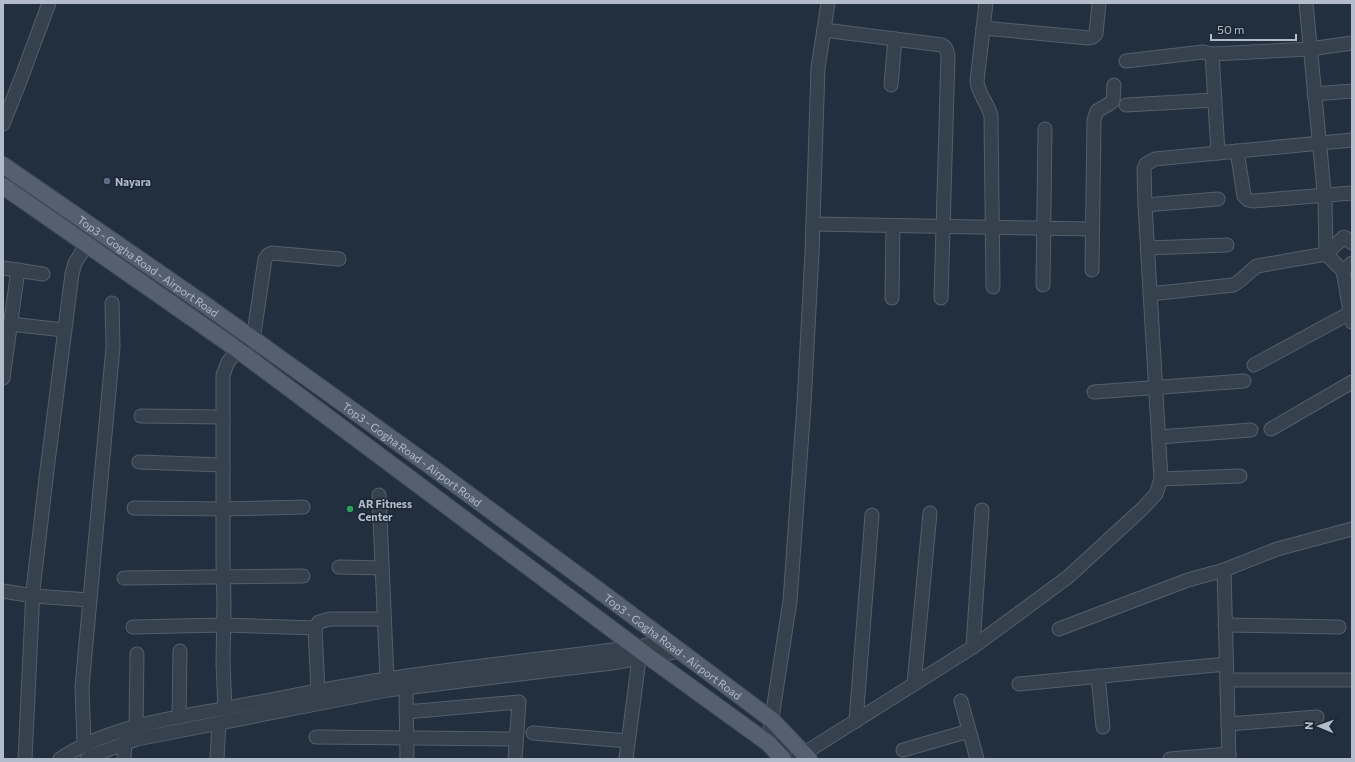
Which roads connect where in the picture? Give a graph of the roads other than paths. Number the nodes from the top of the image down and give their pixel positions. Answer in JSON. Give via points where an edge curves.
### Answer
{"nodes":[{"id":1,"x":50,"y":3,"type":"edge"},
{"id":2,"x":828,"y":3,"type":"edge"},
{"id":3,"x":986,"y":3,"type":"edge"},
{"id":4,"x":1099,"y":3,"type":"edge"},
{"id":5,"x":1306,"y":3,"type":"edge"},
{"id":6,"x":983,"y":28,"type":"junction"},
{"id":7,"x":824,"y":30,"type":"junction"},
{"id":8,"x":895,"y":39,"type":"junction"},
{"id":9,"x":1352,"y":44,"type":"edge"},
{"id":10,"x":1310,"y":49,"type":"junction"},
{"id":11,"x":1212,"y":54,"type":"junction"},
{"id":12,"x":1126,"y":61,"type":"dead end"},
{"id":13,"x":891,"y":85,"type":"dead end"},
{"id":14,"x":1114,"y":85,"type":"dead end"},
{"id":15,"x":1352,"y":91,"type":"edge"},
{"id":16,"x":1314,"y":94,"type":"junction"},
{"id":17,"x":1215,"y":100,"type":"junction"},
{"id":18,"x":1126,"y":105,"type":"dead end"},
{"id":19,"x":3,"y":124,"type":"edge"},
{"id":20,"x":1045,"y":129,"type":"dead end"},
{"id":21,"x":1352,"y":140,"type":"edge"},
{"id":22,"x":1318,"y":144,"type":"junction"},
{"id":23,"x":1237,"y":151,"type":"junction"},
{"id":24,"x":1218,"y":153,"type":"junction"},
{"id":25,"x":3,"y":165,"type":"edge"},
{"id":26,"x":3,"y":186,"type":"edge"},
{"id":27,"x":1352,"y":193,"type":"edge"},
{"id":28,"x":1324,"y":196,"type":"junction"},
{"id":29,"x":1218,"y":199,"type":"dead end"},
{"id":30,"x":1145,"y":205,"type":"junction"},
{"id":31,"x":812,"y":224,"type":"junction"},
{"id":32,"x":893,"y":226,"type":"junction"},
{"id":33,"x":942,"y":226,"type":"junction"},
{"id":34,"x":993,"y":227,"type":"junction"},
{"id":35,"x":1044,"y":228,"type":"junction"},
{"id":36,"x":1092,"y":229,"type":"junction"},
{"id":37,"x":1352,"y":243,"type":"edge"},
{"id":38,"x":87,"y":244,"type":"junction"},
{"id":39,"x":1226,"y":245,"type":"dead end"},
{"id":40,"x":1148,"y":248,"type":"junction"},
{"id":41,"x":1326,"y":254,"type":"junction"},
{"id":42,"x":339,"y":259,"type":"dead end"},
{"id":43,"x":1347,"y":267,"type":"edge"},
{"id":44,"x":3,"y":268,"type":"edge"},
{"id":45,"x":18,"y":270,"type":"junction"},
{"id":46,"x":1092,"y":270,"type":"dead end"},
{"id":47,"x":43,"y":274,"type":"dead end"},
{"id":48,"x":1043,"y":286,"type":"dead end"},
{"id":49,"x":993,"y":287,"type":"dead end"},
{"id":50,"x":1150,"y":294,"type":"junction"},
{"id":51,"x":892,"y":298,"type":"dead end"},
{"id":52,"x":941,"y":298,"type":"dead end"},
{"id":53,"x":112,"y":303,"type":"dead end"},
{"id":54,"x":1351,"y":318,"type":"edge"},
{"id":55,"x":8,"y":321,"type":"edge"},
{"id":56,"x":64,"y":330,"type":"junction"},
{"id":57,"x":251,"y":338,"type":"junction"},
{"id":58,"x":238,"y":350,"type":"junction"},
{"id":59,"x":1254,"y":365,"type":"dead end"},
{"id":60,"x":3,"y":375,"type":"edge"},
{"id":61,"x":3,"y":378,"type":"edge"},
{"id":62,"x":1244,"y":381,"type":"dead end"},
{"id":63,"x":1352,"y":382,"type":"edge"},
{"id":64,"x":1156,"y":387,"type":"junction"},
{"id":65,"x":1094,"y":392,"type":"dead end"},
{"id":66,"x":142,"y":416,"type":"dead end"},
{"id":67,"x":223,"y":417,"type":"junction"},
{"id":68,"x":1271,"y":429,"type":"dead end"},
{"id":69,"x":1251,"y":430,"type":"dead end"},
{"id":70,"x":1159,"y":437,"type":"junction"},
{"id":71,"x":139,"y":462,"type":"dead end"},
{"id":72,"x":223,"y":465,"type":"junction"},
{"id":73,"x":1240,"y":476,"type":"dead end"},
{"id":74,"x":1161,"y":479,"type":"junction"},
{"id":75,"x":379,"y":495,"type":"dead end"},
{"id":76,"x":304,"y":507,"type":"dead end"},
{"id":77,"x":134,"y":508,"type":"dead end"},
{"id":78,"x":223,"y":509,"type":"junction"},
{"id":79,"x":982,"y":510,"type":"dead end"},
{"id":80,"x":930,"y":513,"type":"dead end"},
{"id":81,"x":872,"y":514,"type":"dead end"},
{"id":82,"x":1352,"y":529,"type":"edge"},
{"id":83,"x":339,"y":567,"type":"dead end"},
{"id":84,"x":382,"y":568,"type":"junction"},
{"id":85,"x":1224,"y":570,"type":"junction"},
{"id":86,"x":303,"y":576,"type":"dead end"},
{"id":87,"x":224,"y":577,"type":"junction"},
{"id":88,"x":124,"y":578,"type":"dead end"},
{"id":89,"x":3,"y":591,"type":"edge"},
{"id":90,"x":33,"y":596,"type":"junction"},
{"id":91,"x":90,"y":600,"type":"junction"},
{"id":92,"x":384,"y":619,"type":"junction"},
{"id":93,"x":224,"y":625,"type":"junction"},
{"id":94,"x":1226,"y":625,"type":"junction"},
{"id":95,"x":133,"y":627,"type":"dead end"},
{"id":96,"x":1339,"y":627,"type":"dead end"},
{"id":97,"x":314,"y":628,"type":"junction"},
{"id":98,"x":1059,"y":629,"type":"dead end"},
{"id":99,"x":666,"y":641,"type":"junction"},
{"id":100,"x":973,"y":647,"type":"junction"},
{"id":101,"x":180,"y":651,"type":"dead end"},
{"id":102,"x":680,"y":651,"type":"junction"},
{"id":103,"x":136,"y":654,"type":"dead end"},
{"id":104,"x":642,"y":654,"type":"junction"},
{"id":105,"x":1226,"y":664,"type":"junction"},
{"id":106,"x":1098,"y":676,"type":"junction"},
{"id":107,"x":387,"y":679,"type":"junction"},
{"id":108,"x":1227,"y":680,"type":"junction"},
{"id":109,"x":1352,"y":680,"type":"edge"},
{"id":110,"x":914,"y":684,"type":"junction"},
{"id":111,"x":1019,"y":684,"type":"dead end"},
{"id":112,"x":406,"y":686,"type":"junction"},
{"id":113,"x":318,"y":691,"type":"junction"},
{"id":114,"x":961,"y":701,"type":"dead end"},
{"id":115,"x":225,"y":709,"type":"junction"},
{"id":116,"x":406,"y":712,"type":"junction"},
{"id":117,"x":179,"y":717,"type":"junction"},
{"id":118,"x":1317,"y":717,"type":"dead end"},
{"id":119,"x":772,"y":720,"type":"junction"},
{"id":120,"x":856,"y":721,"type":"junction"},
{"id":121,"x":219,"y":723,"type":"junction"},
{"id":122,"x":1228,"y":724,"type":"junction"},
{"id":123,"x":136,"y":727,"type":"junction"},
{"id":124,"x":1103,"y":727,"type":"dead end"},
{"id":125,"x":969,"y":731,"type":"junction"},
{"id":126,"x":533,"y":733,"type":"dead end"},
{"id":127,"x":316,"y":737,"type":"dead end"},
{"id":128,"x":406,"y":737,"type":"junction"},
{"id":129,"x":516,"y":739,"type":"junction"},
{"id":130,"x":628,"y":741,"type":"junction"},
{"id":131,"x":125,"y":743,"type":"junction"},
{"id":132,"x":84,"y":744,"type":"junction"},
{"id":133,"x":768,"y":744,"type":"junction"},
{"id":134,"x":903,"y":750,"type":"dead end"},
{"id":135,"x":1229,"y":756,"type":"edge"},
{"id":136,"x":803,"y":757,"type":"edge"},
{"id":137,"x":25,"y":759,"type":"edge"},
{"id":138,"x":60,"y":759,"type":"edge"},
{"id":139,"x":87,"y":759,"type":"edge"},
{"id":140,"x":124,"y":759,"type":"edge"},
{"id":141,"x":217,"y":759,"type":"edge"},
{"id":142,"x":407,"y":759,"type":"edge"},
{"id":143,"x":515,"y":759,"type":"edge"},
{"id":144,"x":626,"y":759,"type":"edge"},
{"id":145,"x":783,"y":759,"type":"edge"},
{"id":146,"x":977,"y":759,"type":"edge"},
{"id":147,"x":1170,"y":759,"type":"edge"}],
"edges":[{"from":1,"to":19,"type":"street"},
{"from":2,"to":7,"type":"street"},
{"from":3,"to":6,"type":"street"},
{"from":4,"to":6,"type":"street","via":[[1096,34],[1089,38]]},
{"from":5,"to":10,"type":"street"},
{"from":6,"to":34,"type":"street","via":[[976,81],[991,116]]},
{"from":7,"to":8,"type":"street"},
{"from":7,"to":31,"type":"street","via":[[818,68]]},
{"from":8,"to":13,"type":"street"},
{"from":8,"to":33,"type":"street","via":[[942,46],[947,50]]},
{"from":9,"to":10,"type":"street"},
{"from":10,"to":11,"type":"street"},
{"from":10,"to":16,"type":"street"},
{"from":11,"to":12,"type":"street","via":[[1203,52]]},
{"from":11,"to":17,"type":"street"},
{"from":14,"to":36,"type":"street","via":[[1113,101],[1097,111],[1094,120]]},
{"from":15,"to":16,"type":"street"},
{"from":16,"to":22,"type":"street"},
{"from":17,"to":18,"type":"street"},
{"from":17,"to":24,"type":"street"},
{"from":20,"to":35,"type":"street"},
{"from":21,"to":22,"type":"street"},
{"from":22,"to":23,"type":"street"},
{"from":22,"to":28,"type":"street"},
{"from":23,"to":24,"type":"street"},
{"from":23,"to":28,"type":"street","via":[[1244,196],[1248,200]]},
{"from":24,"to":30,"type":"street","via":[[1150,160],[1144,169]]},
{"from":25,"to":57,"type":"main road","name":"Top3 - Gogha Road - Airport Road"},
{"from":26,"to":38,"type":"main road"},
{"from":27,"to":28,"type":"street"},
{"from":28,"to":41,"type":"street"},
{"from":29,"to":30,"type":"street"},
{"from":30,"to":40,"type":"street"},
{"from":31,"to":32,"type":"street"},
{"from":31,"to":119,"type":"street","via":[[804,404],[790,601]]},
{"from":32,"to":33,"type":"street"},
{"from":32,"to":51,"type":"street"},
{"from":33,"to":34,"type":"street"},
{"from":33,"to":52,"type":"street"},
{"from":34,"to":35,"type":"street"},
{"from":34,"to":49,"type":"street"},
{"from":35,"to":36,"type":"street"},
{"from":35,"to":48,"type":"street"},
{"from":36,"to":46,"type":"street"},
{"from":37,"to":41,"type":"street","via":[[1344,237]]},
{"from":38,"to":56,"type":"street","via":[[75,263],[72,274]]},
{"from":38,"to":58,"type":"main road"},
{"from":39,"to":40,"type":"street"},
{"from":40,"to":50,"type":"street"},
{"from":41,"to":43,"type":"street"},
{"from":41,"to":50,"type":"street","via":[[1257,266],[1233,285]]},
{"from":42,"to":57,"type":"street","via":[[272,253],[268,255],[265,259]]},
{"from":43,"to":54,"type":"street"},
{"from":44,"to":45,"type":"street"},
{"from":45,"to":47,"type":"street"},
{"from":45,"to":55,"type":"street"},
{"from":50,"to":64,"type":"street"},
{"from":53,"to":91,"type":"street","via":[[113,347]]},
{"from":54,"to":59,"type":"street"},
{"from":55,"to":56,"type":"street"},
{"from":55,"to":60,"type":"street"},
{"from":56,"to":90,"type":"street"},
{"from":57,"to":58,"type":"street"},
{"from":57,"to":99,"type":"main road","name":"Top3 - Gogha Road - Airport Road","via":[[433,468]]},
{"from":58,"to":67,"type":"street","via":[[225,367],[223,375]]},
{"from":58,"to":104,"type":"main road"},
{"from":60,"to":61,"type":"street"},
{"from":62,"to":64,"type":"street"},
{"from":63,"to":68,"type":"street"},
{"from":64,"to":65,"type":"street"},
{"from":64,"to":70,"type":"street"},
{"from":66,"to":67,"type":"street"},
{"from":67,"to":72,"type":"street"},
{"from":69,"to":70,"type":"street"},
{"from":70,"to":74,"type":"street"},
{"from":71,"to":72,"type":"street"},
{"from":72,"to":78,"type":"street"},
{"from":73,"to":74,"type":"street"},
{"from":74,"to":100,"type":"street","via":[[1156,494],[1142,509],[1068,577]]},
{"from":75,"to":84,"type":"street"},
{"from":76,"to":78,"type":"street"},
{"from":77,"to":78,"type":"street"},
{"from":78,"to":87,"type":"street"},
{"from":79,"to":100,"type":"street"},
{"from":80,"to":110,"type":"street"},
{"from":81,"to":120,"type":"street"},
{"from":82,"to":85,"type":"street","via":[[1277,549]]},
{"from":83,"to":84,"type":"street"},
{"from":84,"to":92,"type":"street"},
{"from":85,"to":94,"type":"street"},
{"from":85,"to":98,"type":"street","via":[[1188,580]]},
{"from":86,"to":87,"type":"street"},
{"from":87,"to":88,"type":"street"},
{"from":87,"to":93,"type":"street"},
{"from":89,"to":90,"type":"street"},
{"from":90,"to":91,"type":"street"},
{"from":90,"to":137,"type":"street"},
{"from":91,"to":132,"type":"street","via":[[82,687]]},
{"from":92,"to":97,"type":"street","via":[[330,619],[319,622]]},
{"from":92,"to":107,"type":"street"},
{"from":93,"to":95,"type":"street"},
{"from":93,"to":97,"type":"street"},
{"from":93,"to":115,"type":"street"},
{"from":94,"to":96,"type":"street"},
{"from":94,"to":105,"type":"street"},
{"from":97,"to":113,"type":"street"},
{"from":99,"to":102,"type":"main road","name":"Top3 - Gogha Road - Airport Road"},
{"from":99,"to":104,"type":"street"},
{"from":100,"to":110,"type":"street"},
{"from":101,"to":117,"type":"street"},
{"from":102,"to":104,"type":"street"},
{"from":102,"to":119,"type":"main road","name":"Top3 - Gogha Road - Airport Road"},
{"from":103,"to":123,"type":"street"},
{"from":104,"to":107,"type":"street"},
{"from":104,"to":112,"type":"street","via":[[583,667]]},
{"from":104,"to":130,"type":"street"},
{"from":104,"to":133,"type":"main road"},
{"from":105,"to":106,"type":"street"},
{"from":105,"to":108,"type":"street"},
{"from":106,"to":111,"type":"street"},
{"from":106,"to":124,"type":"street"},
{"from":107,"to":113,"type":"street"},
{"from":108,"to":109,"type":"street"},
{"from":108,"to":122,"type":"street"},
{"from":110,"to":120,"type":"street"},
{"from":112,"to":116,"type":"street"},
{"from":112,"to":121,"type":"street"},
{"from":113,"to":115,"type":"street"},
{"from":114,"to":125,"type":"street"},
{"from":115,"to":117,"type":"street"},
{"from":116,"to":128,"type":"street"},
{"from":116,"to":129,"type":"street","via":[[519,702]]},
{"from":117,"to":123,"type":"street"},
{"from":118,"to":122,"type":"street"},
{"from":119,"to":133,"type":"street"},
{"from":119,"to":136,"type":"main road","name":"Top3 - Gogha Road - Airport Road"},
{"from":120,"to":136,"type":"street"},
{"from":121,"to":131,"type":"street"},
{"from":121,"to":141,"type":"street"},
{"from":122,"to":135,"type":"street"},
{"from":123,"to":132,"type":"street"},
{"from":125,"to":134,"type":"street"},
{"from":125,"to":146,"type":"street"},
{"from":126,"to":130,"type":"street"},
{"from":127,"to":128,"type":"street"},
{"from":128,"to":129,"type":"street"},
{"from":128,"to":142,"type":"street"},
{"from":129,"to":143,"type":"street"},
{"from":130,"to":144,"type":"street"},
{"from":131,"to":139,"type":"street"},
{"from":131,"to":140,"type":"street"},
{"from":132,"to":138,"type":"street"},
{"from":133,"to":145,"type":"main road"},
{"from":135,"to":147,"type":"street"}]}
